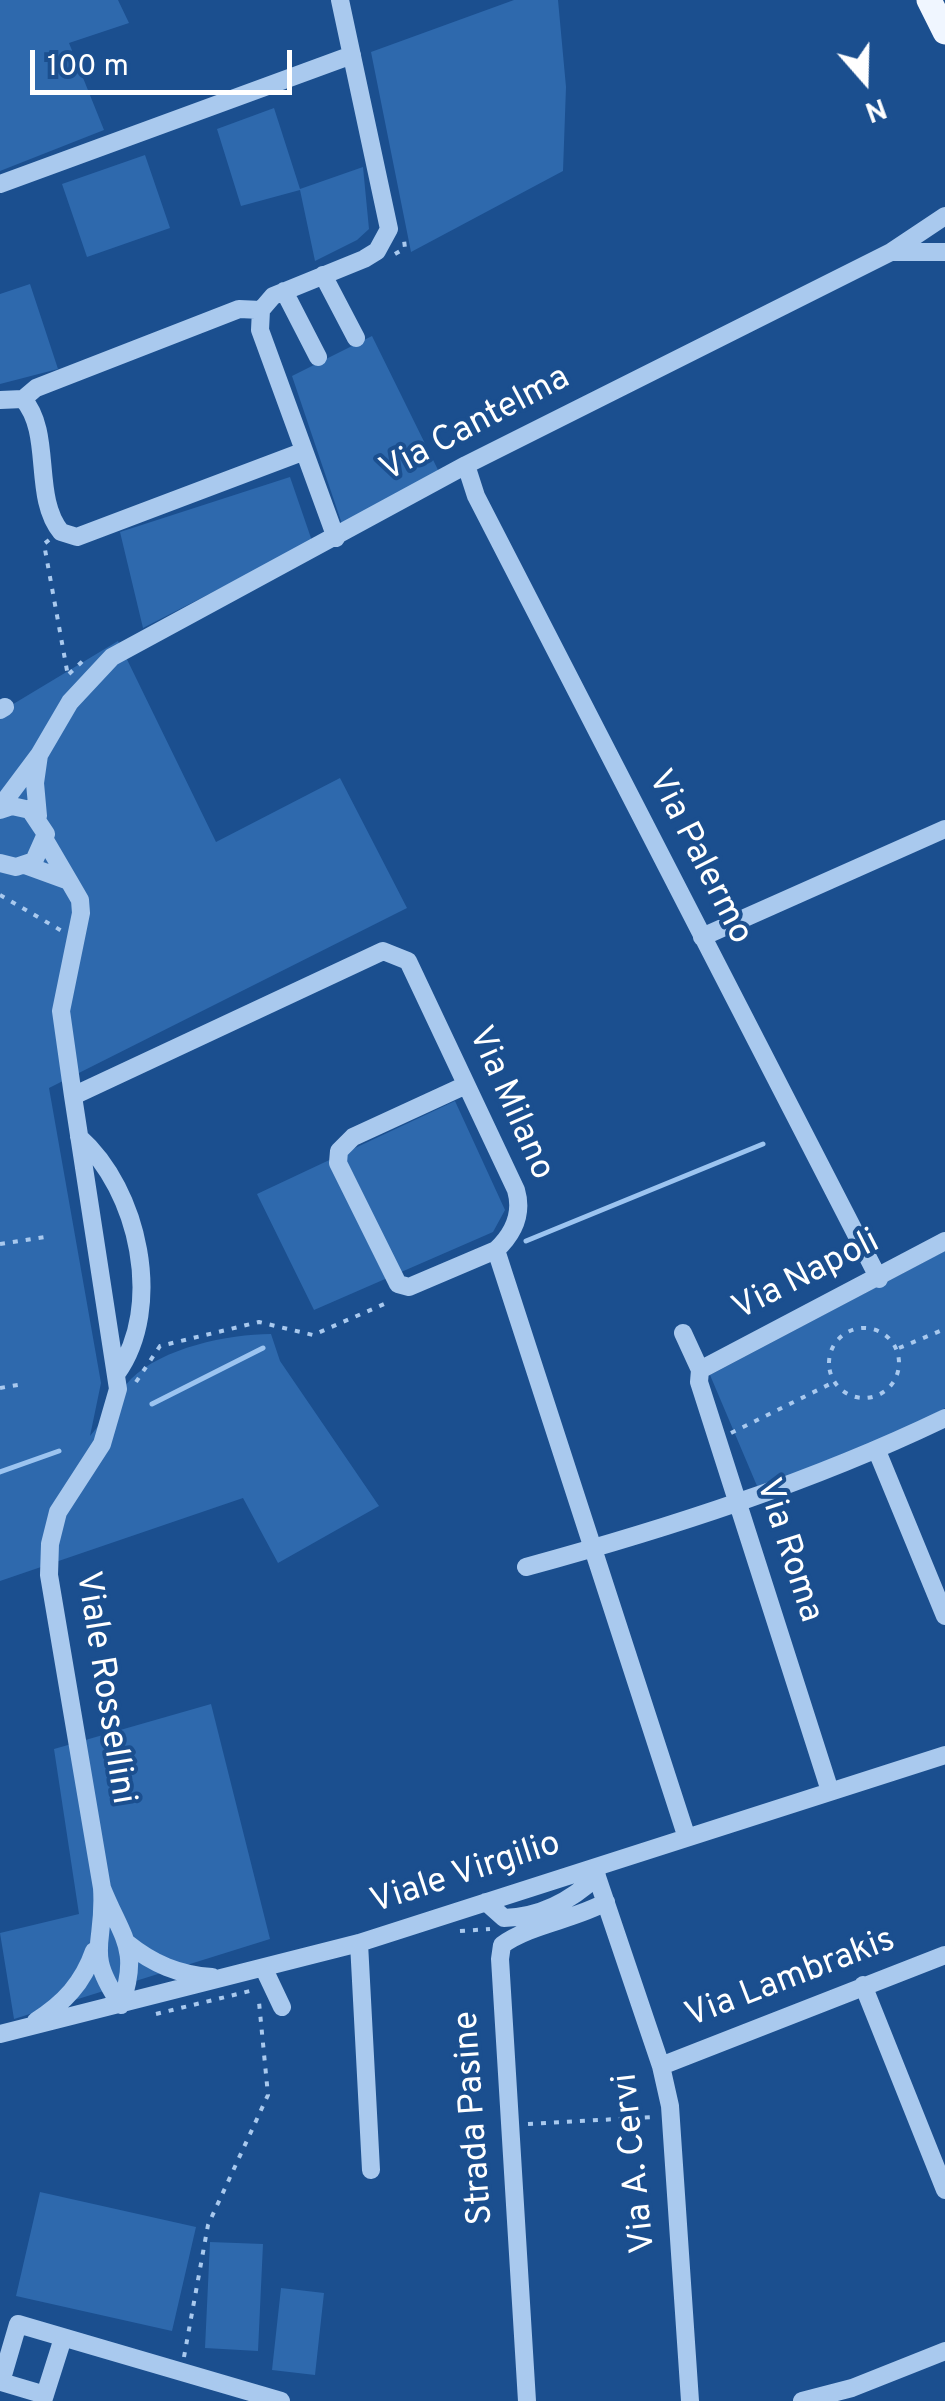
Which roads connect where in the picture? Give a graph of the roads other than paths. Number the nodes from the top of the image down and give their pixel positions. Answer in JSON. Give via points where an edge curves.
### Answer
{"nodes":[{"id":1,"x":340,"y":0,"type":"edge"},
{"id":2,"x":929,"y":0,"type":"edge"},
{"id":3,"x":945,"y":32,"type":"edge"},
{"id":4,"x":352,"y":55,"type":"junction"},
{"id":5,"x":0,"y":184,"type":"edge"},
{"id":6,"x":945,"y":217,"type":"edge"},
{"id":7,"x":891,"y":252,"type":"junction"},
{"id":8,"x":945,"y":252,"type":"edge"},
{"id":9,"x":323,"y":276,"type":"junction"},
{"id":10,"x":284,"y":291,"type":"junction"},
{"id":11,"x":261,"y":310,"type":"junction"},
{"id":12,"x":356,"y":338,"type":"dead end"},
{"id":13,"x":318,"y":357,"type":"dead end"},
{"id":14,"x":0,"y":400,"type":"edge"},
{"id":15,"x":23,"y":400,"type":"junction"},
{"id":16,"x":302,"y":452,"type":"junction"},
{"id":17,"x":466,"y":465,"type":"junction"},
{"id":18,"x":336,"y":538,"type":"junction"},
{"id":19,"x":40,"y":755,"type":"junction"},
{"id":20,"x":1,"y":808,"type":"edge"},
{"id":21,"x":38,"y":816,"type":"junction"},
{"id":22,"x":945,"y":829,"type":"edge"},
{"id":23,"x":46,"y":840,"type":"junction"},
{"id":24,"x":9,"y":867,"type":"edge"},
{"id":25,"x":68,"y":881,"type":"junction"},
{"id":26,"x":702,"y":937,"type":"junction"},
{"id":27,"x":466,"y":1085,"type":"junction"},
{"id":28,"x":73,"y":1096,"type":"junction"},
{"id":29,"x":80,"y":1137,"type":"junction"},
{"id":30,"x":945,"y":1242,"type":"edge"},
{"id":31,"x":496,"y":1250,"type":"junction"},
{"id":32,"x":878,"y":1279,"type":"junction"},
{"id":33,"x":683,"y":1333,"type":"dead end"},
{"id":34,"x":700,"y":1370,"type":"junction"},
{"id":35,"x":118,"y":1381,"type":"junction"},
{"id":36,"x":945,"y":1418,"type":"edge"},
{"id":37,"x":877,"y":1451,"type":"junction"},
{"id":38,"x":737,"y":1502,"type":"junction"},
{"id":39,"x":592,"y":1548,"type":"junction"},
{"id":40,"x":526,"y":1567,"type":"dead end"},
{"id":41,"x":945,"y":1616,"type":"edge"},
{"id":42,"x":945,"y":1755,"type":"edge"},
{"id":43,"x":830,"y":1792,"type":"junction"},
{"id":44,"x":686,"y":1836,"type":"junction"},
{"id":45,"x":596,"y":1872,"type":"junction"},
{"id":46,"x":102,"y":1888,"type":"junction"},
{"id":47,"x":606,"y":1902,"type":"junction"},
{"id":48,"x":98,"y":1941,"type":"junction"},
{"id":49,"x":126,"y":1941,"type":"junction"},
{"id":50,"x":359,"y":1943,"type":"junction"},
{"id":51,"x":945,"y":1955,"type":"edge"},
{"id":52,"x":260,"y":1971,"type":"junction"},
{"id":53,"x":233,"y":1978,"type":"junction"},
{"id":54,"x":863,"y":1985,"type":"junction"},
{"id":55,"x":121,"y":2005,"type":"junction"},
{"id":56,"x":282,"y":2007,"type":"dead end"},
{"id":57,"x":27,"y":2028,"type":"junction"},
{"id":58,"x":0,"y":2034,"type":"edge"},
{"id":59,"x":662,"y":2066,"type":"junction"},
{"id":60,"x":371,"y":2170,"type":"dead end"},
{"id":61,"x":945,"y":2190,"type":"edge"},
{"id":62,"x":63,"y":2338,"type":"junction"},
{"id":63,"x":6,"y":2340,"type":"edge"},
{"id":64,"x":945,"y":2350,"type":"edge"},
{"id":65,"x":855,"y":2394,"type":"edge"},
{"id":66,"x":44,"y":2398,"type":"edge"},
{"id":67,"x":281,"y":2401,"type":"edge"},
{"id":68,"x":527,"y":2401,"type":"edge"},
{"id":69,"x":690,"y":2401,"type":"edge"},
{"id":70,"x":802,"y":2401,"type":"edge"}],
"edges":[{"from":1,"to":4,"type":"street"},
{"from":2,"to":3,"type":"main road"},
{"from":4,"to":5,"type":"street"},
{"from":4,"to":9,"type":"street","via":[[389,228],[387,248]]},
{"from":6,"to":7,"type":"street","name":"Via Cantelma"},
{"from":7,"to":8,"type":"street"},
{"from":7,"to":17,"type":"street","name":"Via Cantelma"},
{"from":9,"to":10,"type":"street"},
{"from":9,"to":12,"type":"street"},
{"from":10,"to":11,"type":"street"},
{"from":10,"to":13,"type":"street"},
{"from":11,"to":15,"type":"street","via":[[239,309],[36,388]]},
{"from":11,"to":16,"type":"street","via":[[260,330]]},
{"from":14,"to":15,"type":"street"},
{"from":15,"to":16,"type":"street","via":[[52,517],[61,532],[77,537]]},
{"from":16,"to":18,"type":"street"},
{"from":17,"to":18,"type":"street","name":"Via Cantelma"},
{"from":17,"to":26,"type":"street","name":"Via Palermo"},
{"from":18,"to":19,"type":"street","name":"Via Cantelma","via":[[96,668]]},
{"from":19,"to":20,"type":"street"},
{"from":19,"to":21,"type":"street"},
{"from":20,"to":21,"type":"street","via":[[21,806]]},
{"from":21,"to":23,"type":"street"},
{"from":22,"to":26,"type":"street"},
{"from":23,"to":24,"type":"street","via":[[41,854]]},
{"from":23,"to":25,"type":"street"},
{"from":24,"to":25,"type":"street"},
{"from":25,"to":28,"type":"street","via":[[81,913],[60,1011]]},
{"from":26,"to":32,"type":"street","name":"Via Palermo"},
{"from":27,"to":28,"type":"street","name":"Via Milano","via":[[408,961],[383,950]]},
{"from":27,"to":31,"type":"street","name":"Via Milano","via":[[519,1201],[514,1230]]},
{"from":27,"to":31,"type":"street","via":[[353,1137],[340,1151],[342,1174],[398,1284],[409,1287]]},
{"from":28,"to":29,"type":"street","name":"Viale Rossellini"},
{"from":29,"to":35,"type":"street","name":"Viale Rossellini"},
{"from":29,"to":35,"type":"street","via":[[116,1182],[136,1258],[141,1328]]},
{"from":30,"to":32,"type":"street","name":"Via Napoli"},
{"from":31,"to":39,"type":"street"},
{"from":32,"to":34,"type":"street","name":"Via Napoli"},
{"from":33,"to":34,"type":"street","name":"Via Roma"},
{"from":34,"to":38,"type":"street","name":"Via Roma","via":[[698,1382]]},
{"from":35,"to":46,"type":"street","name":"Viale Rossellini","via":[[102,1444],[58,1512],[50,1560]]},
{"from":36,"to":37,"type":"street"},
{"from":37,"to":38,"type":"street"},
{"from":37,"to":41,"type":"street"},
{"from":38,"to":39,"type":"street"},
{"from":38,"to":43,"type":"street","name":"Via Roma"},
{"from":39,"to":40,"type":"street"},
{"from":39,"to":44,"type":"street"},
{"from":42,"to":43,"type":"street","name":"Viale Virgilio"},
{"from":43,"to":44,"type":"street","name":"Viale Virgilio"},
{"from":44,"to":45,"type":"street","name":"Viale Virgilio"},
{"from":45,"to":47,"type":"street","name":"Via A. Cervi"},
{"from":45,"to":50,"type":"street","name":"Viale Virgilio"},
{"from":46,"to":48,"type":"street"},
{"from":46,"to":49,"type":"street"},
{"from":47,"to":59,"type":"street","name":"Via A. Cervi"},
{"from":47,"to":68,"type":"street","name":"Strada Pasine","via":[[502,1945]]},
{"from":48,"to":55,"type":"street","via":[[100,1972]]},
{"from":48,"to":57,"type":"street","via":[[88,1969],[62,2004]]},
{"from":49,"to":53,"type":"street","via":[[161,1966],[190,1976]]},
{"from":49,"to":55,"type":"street","via":[[132,1972]]},
{"from":50,"to":52,"type":"street","name":"Viale Virgilio"},
{"from":50,"to":60,"type":"street"},
{"from":51,"to":54,"type":"street","name":"Via Lambrakis"},
{"from":52,"to":53,"type":"street","name":"Viale Virgilio"},
{"from":52,"to":56,"type":"street"},
{"from":53,"to":55,"type":"street","name":"Viale Virgilio"},
{"from":54,"to":59,"type":"street","name":"Via Lambrakis"},
{"from":54,"to":61,"type":"street"},
{"from":55,"to":57,"type":"street","name":"Viale Virgilio"},
{"from":57,"to":58,"type":"street","name":"Viale Virgilio"},
{"from":59,"to":69,"type":"street","name":"Via A. Cervi"},
{"from":62,"to":63,"type":"street","via":[[18,2324]]},
{"from":62,"to":66,"type":"street"},
{"from":62,"to":67,"type":"street"},
{"from":63,"to":66,"type":"street","via":[[1,2382]]},
{"from":64,"to":65,"type":"street"},
{"from":65,"to":70,"type":"street"}]}
